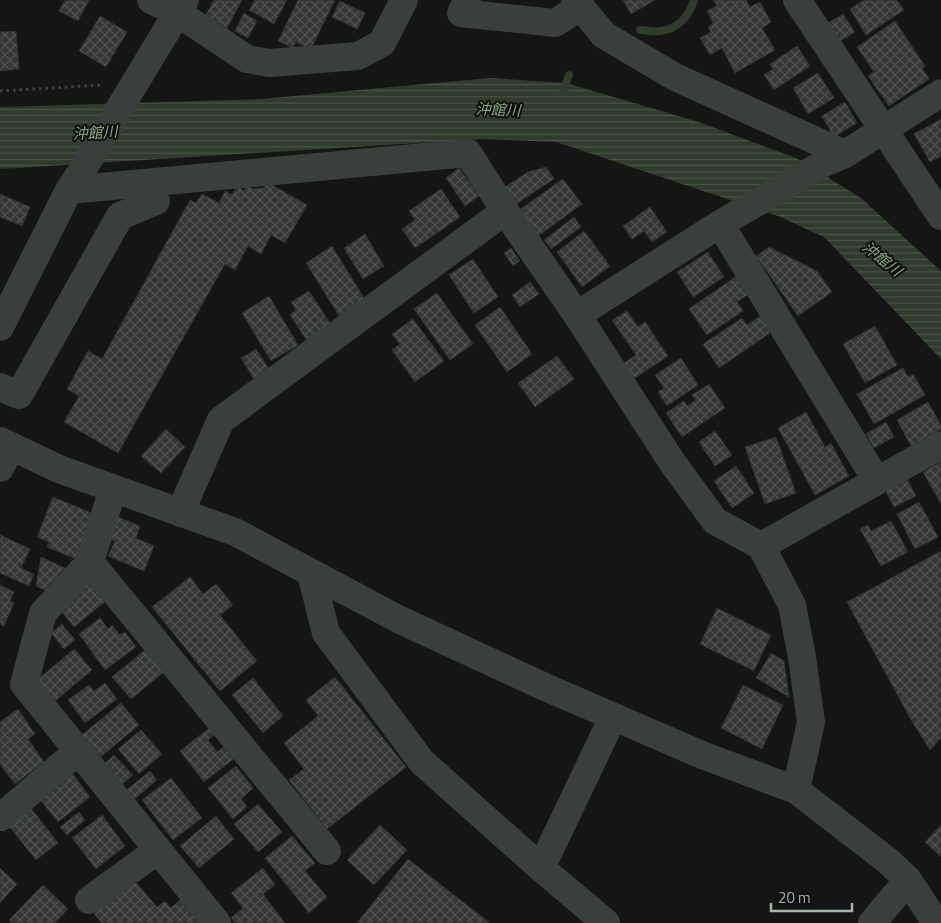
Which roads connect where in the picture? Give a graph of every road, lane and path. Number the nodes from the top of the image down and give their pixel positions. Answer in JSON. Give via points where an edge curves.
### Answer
{"nodes":[{"id":1,"x":151,"y":0,"type":"edge"},
{"id":2,"x":404,"y":0,"type":"edge"},
{"id":3,"x":468,"y":0,"type":"edge"},
{"id":4,"x":797,"y":0,"type":"edge"},
{"id":5,"x":578,"y":3,"type":"edge"},
{"id":6,"x":181,"y":7,"type":"edge"},
{"id":7,"x":131,"y":86,"type":"junction"},
{"id":8,"x":0,"y":91,"type":"edge"},
{"id":9,"x":941,"y":94,"type":"edge"},
{"id":10,"x":883,"y":130,"type":"junction"},
{"id":11,"x":836,"y":158,"type":"junction"},
{"id":12,"x":76,"y":179,"type":"junction"},
{"id":13,"x":156,"y":201,"type":"dead end"},
{"id":14,"x":505,"y":211,"type":"junction"},
{"id":15,"x":941,"y":216,"type":"edge"},
{"id":16,"x":728,"y":219,"type":"junction"},
{"id":17,"x":577,"y":315,"type":"junction"},
{"id":18,"x":0,"y":327,"type":"edge"},
{"id":19,"x":0,"y":387,"type":"edge"},
{"id":20,"x":941,"y":445,"type":"edge"},
{"id":21,"x":4,"y":452,"type":"edge"},
{"id":22,"x":877,"y":481,"type":"junction"},
{"id":23,"x":113,"y":489,"type":"junction"},
{"id":24,"x":180,"y":513,"type":"junction"},
{"id":25,"x":761,"y":546,"type":"junction"},
{"id":26,"x":90,"y":562,"type":"junction"},
{"id":27,"x":311,"y":572,"type":"junction"},
{"id":28,"x":613,"y":716,"type":"junction"},
{"id":29,"x":78,"y":751,"type":"junction"},
{"id":30,"x":796,"y":790,"type":"junction"},
{"id":31,"x":1,"y":817,"type":"edge"},
{"id":32,"x":158,"y":850,"type":"junction"},
{"id":33,"x":327,"y":851,"type":"dead end"},
{"id":34,"x":541,"y":868,"type":"junction"},
{"id":35,"x":908,"y":880,"type":"junction"},
{"id":36,"x":89,"y":900,"type":"dead end"},
{"id":37,"x":217,"y":923,"type":"edge"},
{"id":38,"x":606,"y":923,"type":"edge"},
{"id":39,"x":872,"y":923,"type":"edge"},
{"id":40,"x":936,"y":923,"type":"edge"}],
"edges":[{"from":1,"to":6,"type":"street"},
{"from":2,"to":6,"type":"street","via":[[382,43],[358,56],[270,62],[247,59]]},
{"from":3,"to":5,"type":"street","via":[[461,13],[555,23]]},
{"from":4,"to":10,"type":"street"},
{"from":5,"to":11,"type":"street","via":[[604,35],[675,77]]},
{"from":6,"to":7,"type":"street"},
{"from":7,"to":8,"type":"path"},
{"from":7,"to":12,"type":"street"},
{"from":9,"to":10,"type":"street"},
{"from":10,"to":11,"type":"street"},
{"from":10,"to":15,"type":"street"},
{"from":11,"to":16,"type":"street"},
{"from":12,"to":14,"type":"street","via":[[468,153]]},
{"from":12,"to":18,"type":"street"},
{"from":13,"to":19,"type":"street","via":[[120,216],[19,395]]},
{"from":14,"to":17,"type":"street"},
{"from":14,"to":24,"type":"street","via":[[221,420]]},
{"from":16,"to":17,"type":"street"},
{"from":16,"to":22,"type":"street"},
{"from":17,"to":25,"type":"street","via":[[672,462],[715,521]]},
{"from":20,"to":22,"type":"street"},
{"from":21,"to":23,"type":"street"},
{"from":22,"to":25,"type":"street"},
{"from":23,"to":24,"type":"street"},
{"from":23,"to":26,"type":"street"},
{"from":24,"to":27,"type":"street","via":[[235,532]]},
{"from":25,"to":30,"type":"street","via":[[792,605],[802,656],[811,722]]},
{"from":26,"to":29,"type":"street","via":[[43,613],[24,684]]},
{"from":26,"to":33,"type":"street"},
{"from":27,"to":28,"type":"street","via":[[398,619]]},
{"from":27,"to":34,"type":"street","via":[[326,633],[422,762]]},
{"from":28,"to":30,"type":"street","via":[[702,755]]},
{"from":28,"to":34,"type":"street"},
{"from":29,"to":31,"type":"street"},
{"from":29,"to":32,"type":"street"},
{"from":30,"to":35,"type":"street"},
{"from":32,"to":36,"type":"street"},
{"from":32,"to":37,"type":"street"},
{"from":34,"to":38,"type":"street"},
{"from":35,"to":39,"type":"street"},
{"from":35,"to":40,"type":"street"}]}
